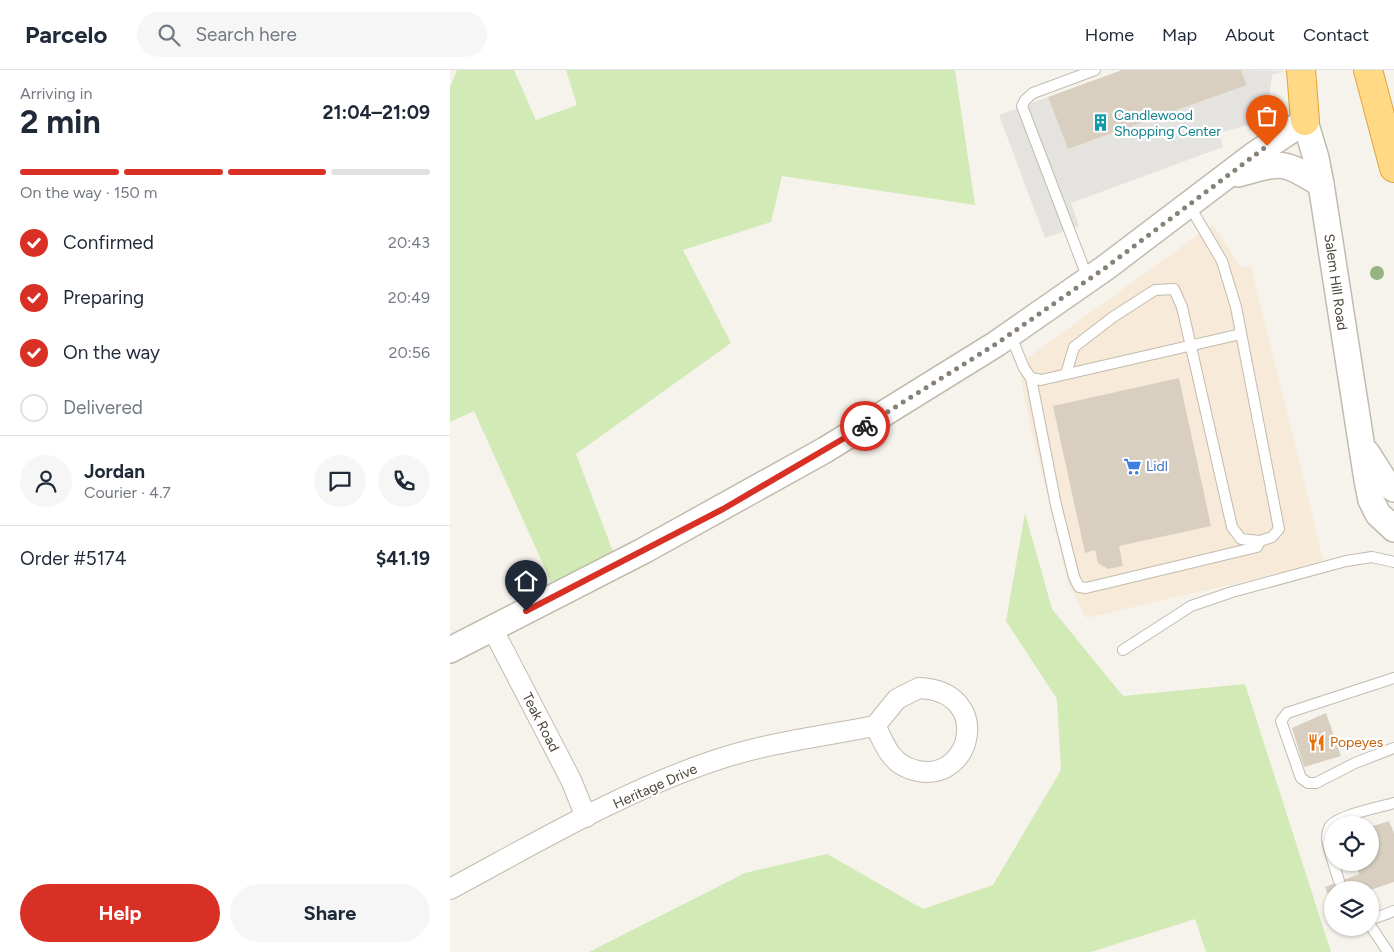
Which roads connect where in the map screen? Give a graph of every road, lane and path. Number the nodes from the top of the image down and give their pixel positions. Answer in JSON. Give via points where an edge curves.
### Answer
{"nodes":[{"id":1,"x":1095,"y":70,"type":"edge"},
{"id":2,"x":1301,"y":70,"type":"edge"},
{"id":3,"x":1368,"y":70,"type":"edge"},
{"id":4,"x":1304,"y":120,"type":"junction"},
{"id":5,"x":1394,"y":168,"type":"edge"},
{"id":6,"x":1226,"y":177,"type":"junction"},
{"id":7,"x":1321,"y":184,"type":"junction"},
{"id":8,"x":1189,"y":205,"type":"junction"},
{"id":9,"x":1088,"y":279,"type":"junction"},
{"id":10,"x":1010,"y":333,"type":"junction"},
{"id":11,"x":1241,"y":334,"type":"junction"},
{"id":12,"x":1189,"y":346,"type":"junction"},
{"id":13,"x":1066,"y":374,"type":"junction"},
{"id":14,"x":1031,"y":378,"type":"junction"},
{"id":15,"x":1362,"y":444,"type":"junction"},
{"id":16,"x":1394,"y":489,"type":"edge"},
{"id":17,"x":1394,"y":530,"type":"edge"},
{"id":18,"x":1260,"y":541,"type":"junction"},
{"id":19,"x":1394,"y":562,"type":"edge"},
{"id":20,"x":492,"y":628,"type":"junction"},
{"id":21,"x":450,"y":650,"type":"edge"},
{"id":22,"x":1123,"y":650,"type":"dead end"},
{"id":23,"x":1394,"y":678,"type":"edge"},
{"id":24,"x":875,"y":726,"type":"junction"},
{"id":25,"x":1394,"y":748,"type":"edge"},
{"id":26,"x":1394,"y":803,"type":"edge"},
{"id":27,"x":1351,"y":816,"type":"edge"},
{"id":28,"x":586,"y":817,"type":"junction"},
{"id":29,"x":1336,"y":871,"type":"edge"},
{"id":30,"x":1339,"y":881,"type":"dead end"},
{"id":31,"x":450,"y":889,"type":"edge"},
{"id":32,"x":1394,"y":911,"type":"edge"},
{"id":33,"x":1379,"y":917,"type":"edge"},
{"id":34,"x":1377,"y":936,"type":"edge"},
{"id":35,"x":1388,"y":952,"type":"edge"}],
"edges":[{"from":1,"to":9,"type":"lane","via":[[1033,93],[1022,106]]},
{"from":2,"to":4,"type":"highway"},
{"from":3,"to":5,"type":"highway"},
{"from":4,"to":6,"type":"street"},
{"from":4,"to":7,"type":"street","name":"Salem Hill Road"},
{"from":6,"to":7,"type":"street","via":[[1282,164]]},
{"from":6,"to":8,"type":"street"},
{"from":7,"to":15,"type":"street","name":"Salem Hill Road"},
{"from":8,"to":9,"type":"street"},
{"from":8,"to":11,"type":"lane","via":[[1222,261]]},
{"from":9,"to":10,"type":"street"},
{"from":10,"to":14,"type":"lane"},
{"from":10,"to":20,"type":"street","via":[[791,470]]},
{"from":11,"to":12,"type":"lane"},
{"from":11,"to":18,"type":"lane","via":[[1279,529]]},
{"from":12,"to":13,"type":"lane"},
{"from":12,"to":13,"type":"lane","via":[[1182,307],[1174,289],[1155,290],[1074,347]]},
{"from":12,"to":18,"type":"lane","via":[[1232,527],[1241,539]]},
{"from":13,"to":14,"type":"lane","via":[[1041,380]]},
{"from":14,"to":18,"type":"lane","via":[[1056,505],[1074,577],[1080,587],[1257,547]]},
{"from":15,"to":16,"type":"street","name":"Salem Hill Road","via":[[1386,483]]},
{"from":15,"to":17,"type":"street","name":"Salem Hill Road","via":[[1371,500],[1378,514]]},
{"from":19,"to":22,"type":"lane","via":[[1372,557],[1346,561],[1232,592],[1191,606]]},
{"from":20,"to":21,"type":"street"},
{"from":20,"to":28,"type":"street","name":"Teak Road","via":[[571,780]]},
{"from":23,"to":25,"type":"lane","via":[[1287,713],[1281,721],[1301,778],[1308,783],[1316,783]]},
{"from":24,"to":24,"type":"street","via":[[897,699],[920,688],[935,689],[949,695],[964,714],[968,728],[962,751],[951,763],[925,772],[910,769],[892,756]]},
{"from":24,"to":28,"type":"street","name":"Heritage Drive","via":[[718,759]]},
{"from":26,"to":27,"type":"lane"},
{"from":28,"to":31,"type":"street","name":"Heritage Drive"},
{"from":29,"to":30,"type":"lane"},
{"from":32,"to":33,"type":"lane"},
{"from":34,"to":35,"type":"lane"}]}
